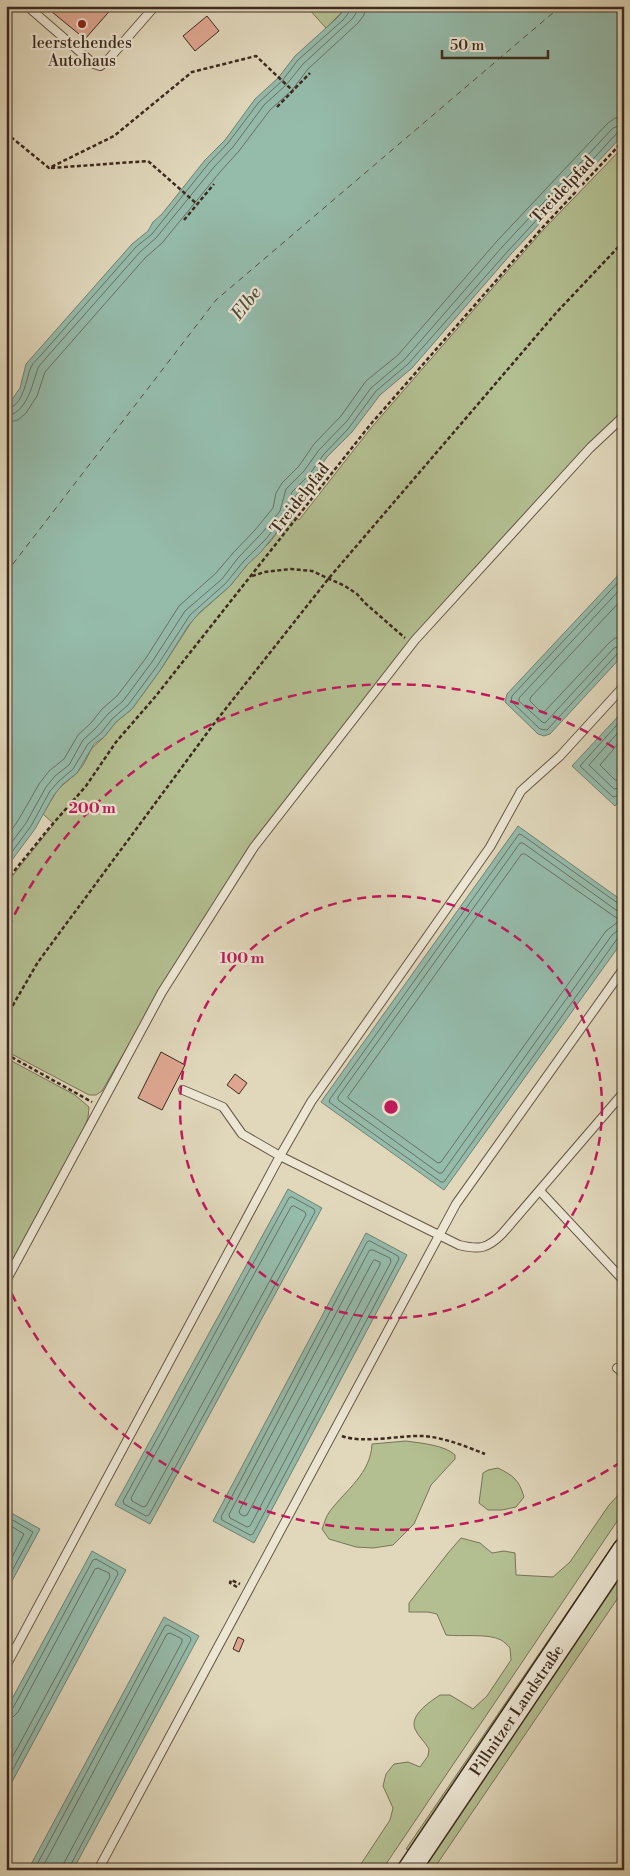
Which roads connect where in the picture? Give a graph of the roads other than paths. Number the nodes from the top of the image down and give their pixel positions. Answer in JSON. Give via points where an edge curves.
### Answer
{"nodes":[{"id":1,"x":27,"y":6,"type":"edge"},
{"id":2,"x":155,"y":6,"type":"edge"},
{"id":3,"x":624,"y":416,"type":"edge"},
{"id":4,"x":624,"y":686,"type":"edge"},
{"id":5,"x":624,"y":968,"type":"edge"},
{"id":6,"x":183,"y":1090,"type":"dead end"},
{"id":7,"x":624,"y":1092,"type":"edge"},
{"id":8,"x":280,"y":1156,"type":"junction"},
{"id":9,"x":540,"y":1191,"type":"junction"},
{"id":10,"x":439,"y":1235,"type":"junction"},
{"id":11,"x":6,"y":1281,"type":"edge"},
{"id":12,"x":624,"y":1281,"type":"edge"},
{"id":13,"x":617,"y":1368,"type":"dead end"},
{"id":14,"x":624,"y":1374,"type":"edge"},
{"id":15,"x":624,"y":1550,"type":"edge"},
{"id":16,"x":6,"y":1666,"type":"edge"},
{"id":17,"x":98,"y":1870,"type":"edge"},
{"id":18,"x":409,"y":1870,"type":"edge"}],
"edges":[{"from":1,"to":2,"type":"lane","via":[[100,66]]},
{"from":3,"to":11,"type":"lane","via":[[590,448],[412,644],[254,847],[162,992]]},
{"from":4,"to":8,"type":"lane","via":[[560,756],[521,791],[490,847],[311,1102]]},
{"from":5,"to":10,"type":"lane","via":[[456,1204]]},
{"from":6,"to":8,"type":"lane","via":[[223,1107],[242,1134]]},
{"from":7,"to":9,"type":"lane"},
{"from":8,"to":10,"type":"lane"},
{"from":8,"to":16,"type":"lane"},
{"from":9,"to":10,"type":"lane","via":[[490,1246],[473,1249]]},
{"from":9,"to":12,"type":"lane"},
{"from":10,"to":17,"type":"lane"},
{"from":13,"to":14,"type":"lane"},
{"from":15,"to":18,"type":"main road","name":"Pillnitzer Landstraße"}]}
